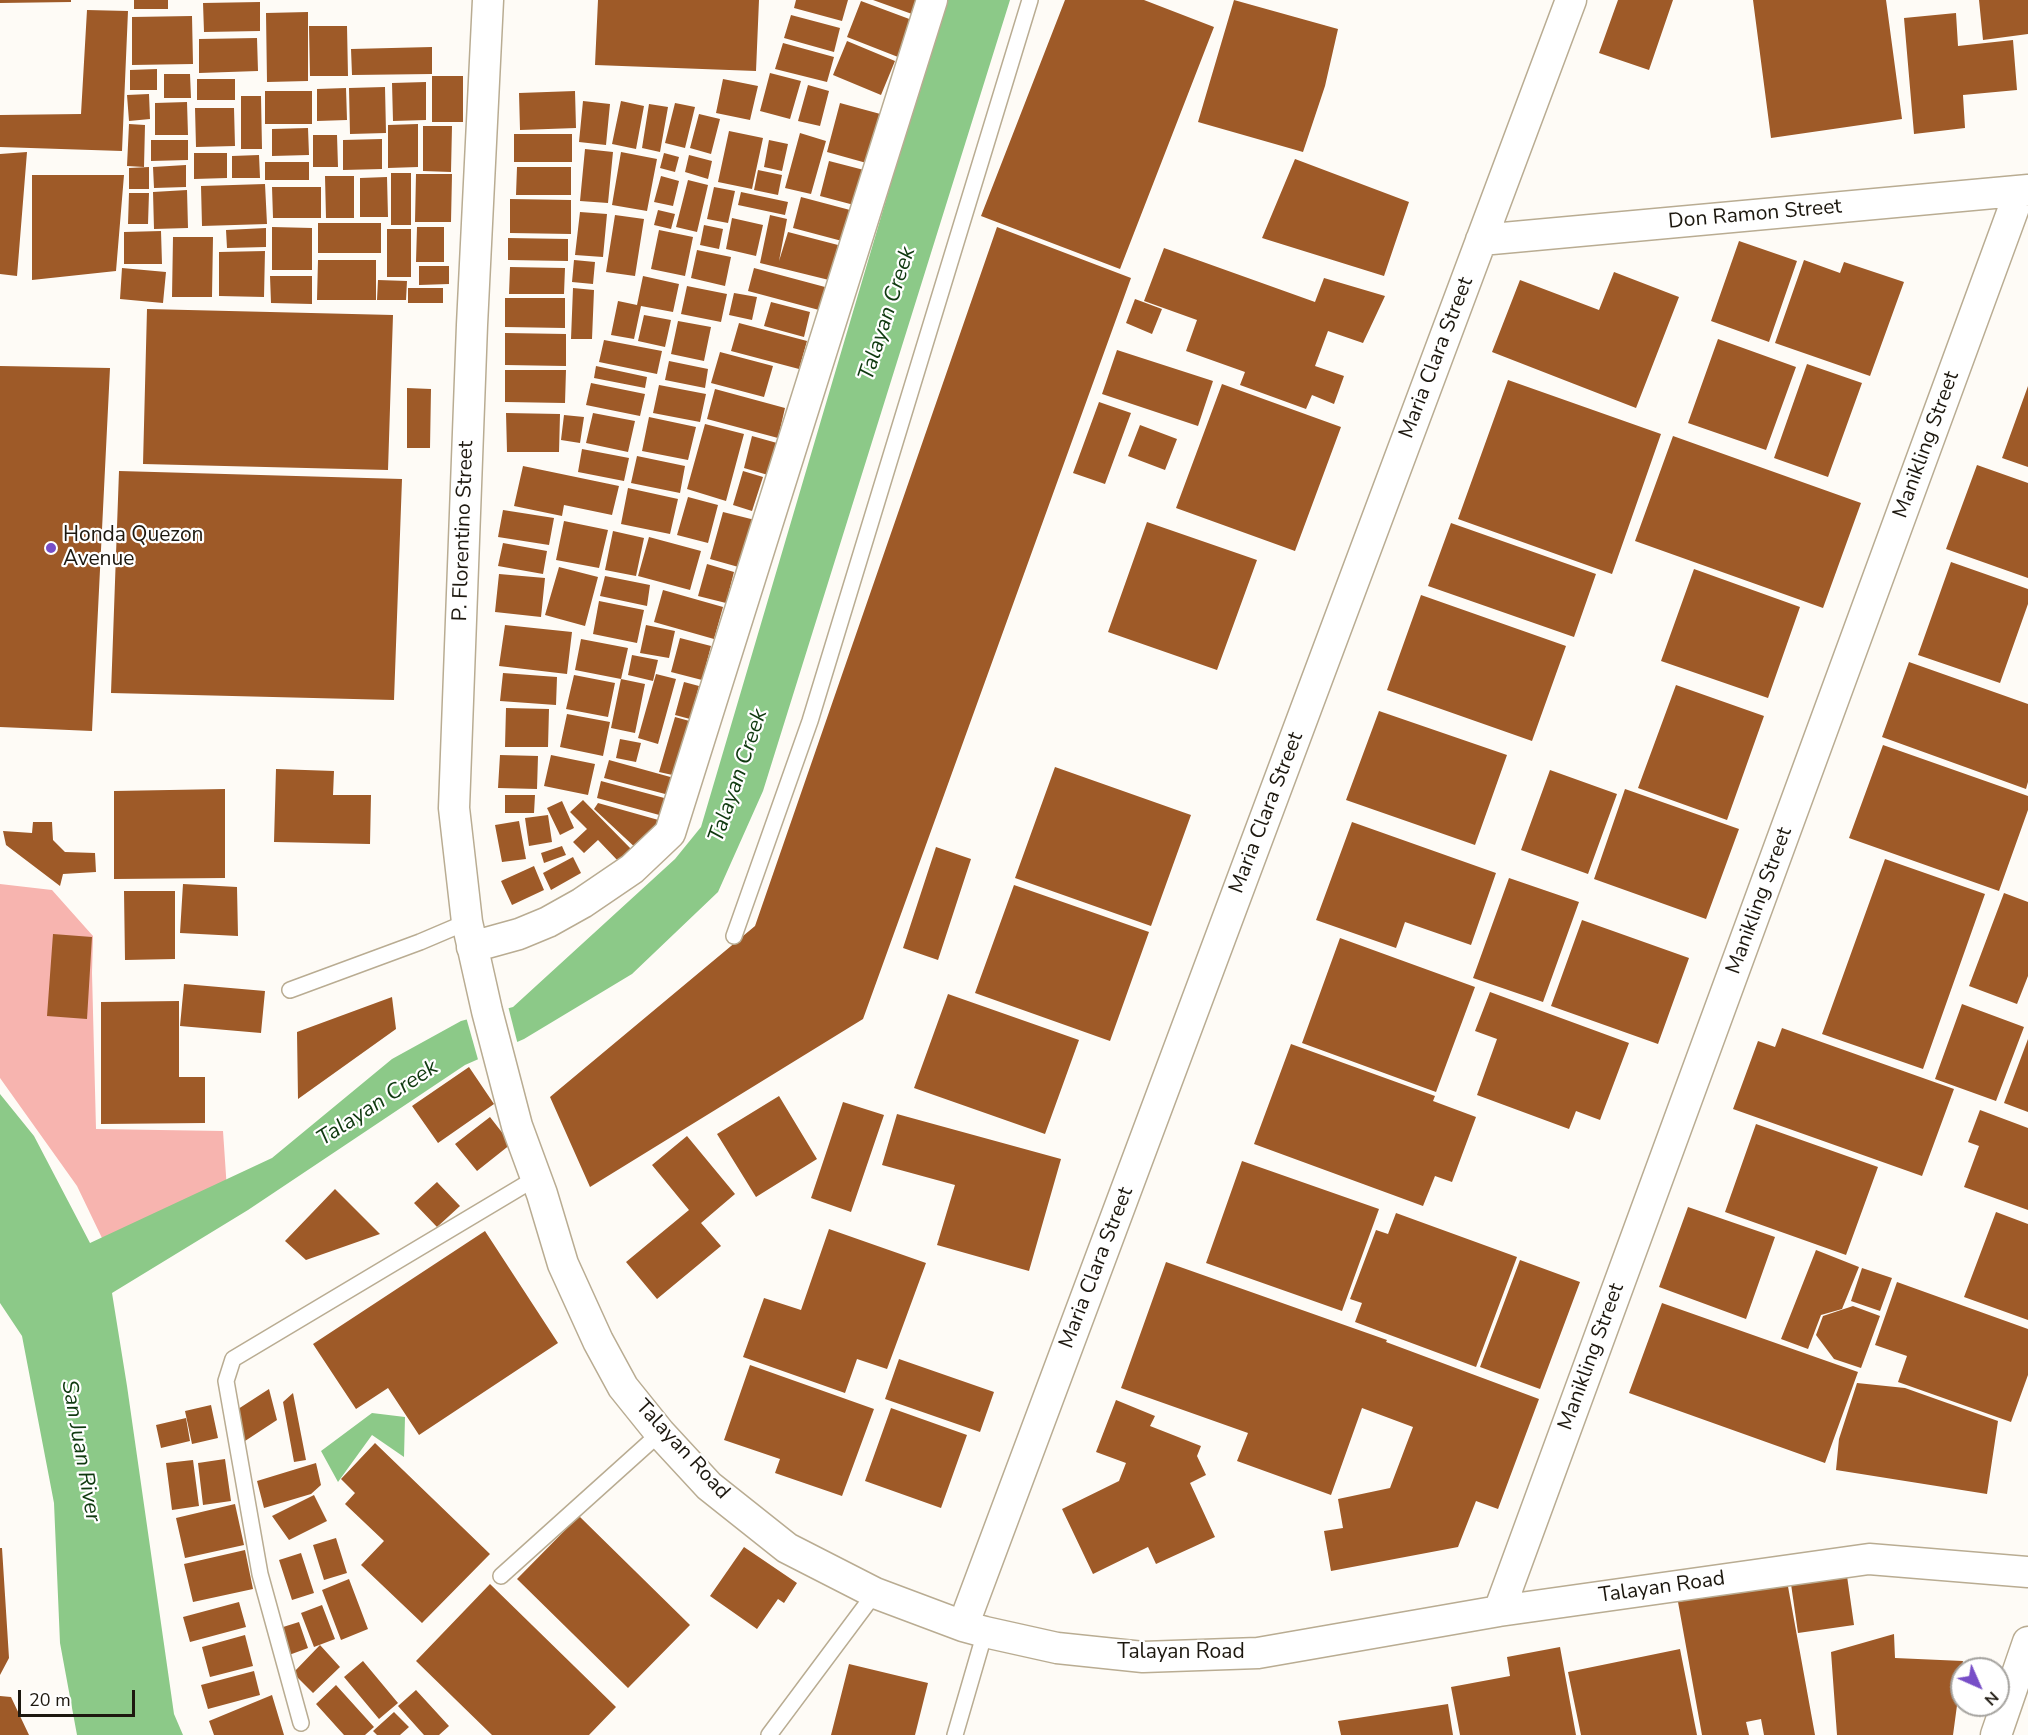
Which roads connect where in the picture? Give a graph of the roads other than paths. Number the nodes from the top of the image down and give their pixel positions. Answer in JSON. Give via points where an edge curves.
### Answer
{"nodes":[{"id":1,"x":488,"y":0,"type":"edge"},
{"id":2,"x":932,"y":0,"type":"edge"},
{"id":3,"x":1030,"y":0,"type":"edge"},
{"id":4,"x":1571,"y":0,"type":"edge"},
{"id":5,"x":2024,"y":190,"type":"edge"},
{"id":6,"x":1482,"y":240,"type":"junction"},
{"id":7,"x":470,"y":935,"type":"junction"},
{"id":8,"x":734,"y":936,"type":"dead end"},
{"id":9,"x":290,"y":990,"type":"dead end"},
{"id":10,"x":499,"y":1059,"type":"joint"},
{"id":11,"x":539,"y":1186,"type":"junction"},
{"id":12,"x":660,"y":1433,"type":"junction"},
{"id":13,"x":2028,"y":1572,"type":"edge"},
{"id":14,"x":501,"y":1576,"type":"dead end"},
{"id":15,"x":875,"y":1593,"type":"junction"},
{"id":16,"x":1499,"y":1611,"type":"junction"},
{"id":17,"x":974,"y":1629,"type":"junction"},
{"id":18,"x":2028,"y":1642,"type":"edge"},
{"id":19,"x":301,"y":1723,"type":"dead end"},
{"id":20,"x":769,"y":1735,"type":"edge"},
{"id":21,"x":955,"y":1735,"type":"edge"},
{"id":22,"x":1996,"y":1735,"type":"edge"}],
"edges":[{"from":1,"to":7,"type":"street","name":"P. Florentino Street","via":[[454,808]]},
{"from":2,"to":7,"type":"street","via":[[670,833],[632,869],[548,922],[519,934]]},
{"from":3,"to":8,"type":"lane","via":[[810,721]]},
{"from":4,"to":6,"type":"street","name":"Maria Clara Street"},
{"from":5,"to":6,"type":"street","name":"Don Ramon Street"},
{"from":5,"to":16,"type":"street","name":"Manikling Street"},
{"from":6,"to":17,"type":"street","name":"Maria Clara Street"},
{"from":7,"to":9,"type":"lane","via":[[420,942]]},
{"from":7,"to":10,"type":"street","name":"P. Florentino Street"},
{"from":10,"to":11,"type":"street","name":"Talayan Road"},
{"from":11,"to":12,"type":"street","name":"Talayan Road","via":[[564,1264],[598,1341],[623,1387]]},
{"from":11,"to":19,"type":"lane","via":[[233,1359],[226,1381],[260,1574]]},
{"from":12,"to":14,"type":"lane"},
{"from":12,"to":15,"type":"street","name":"Talayan Road","via":[[709,1486],[787,1548]]},
{"from":13,"to":16,"type":"street","name":"Talayan Road","via":[[1869,1559]]},
{"from":15,"to":17,"type":"street","name":"Talayan Road"},
{"from":15,"to":20,"type":"lane"},
{"from":16,"to":17,"type":"street","name":"Talayan Road","via":[[1258,1653],[1143,1657],[1057,1648]]},
{"from":17,"to":21,"type":"lane"},
{"from":18,"to":22,"type":"street"}]}
